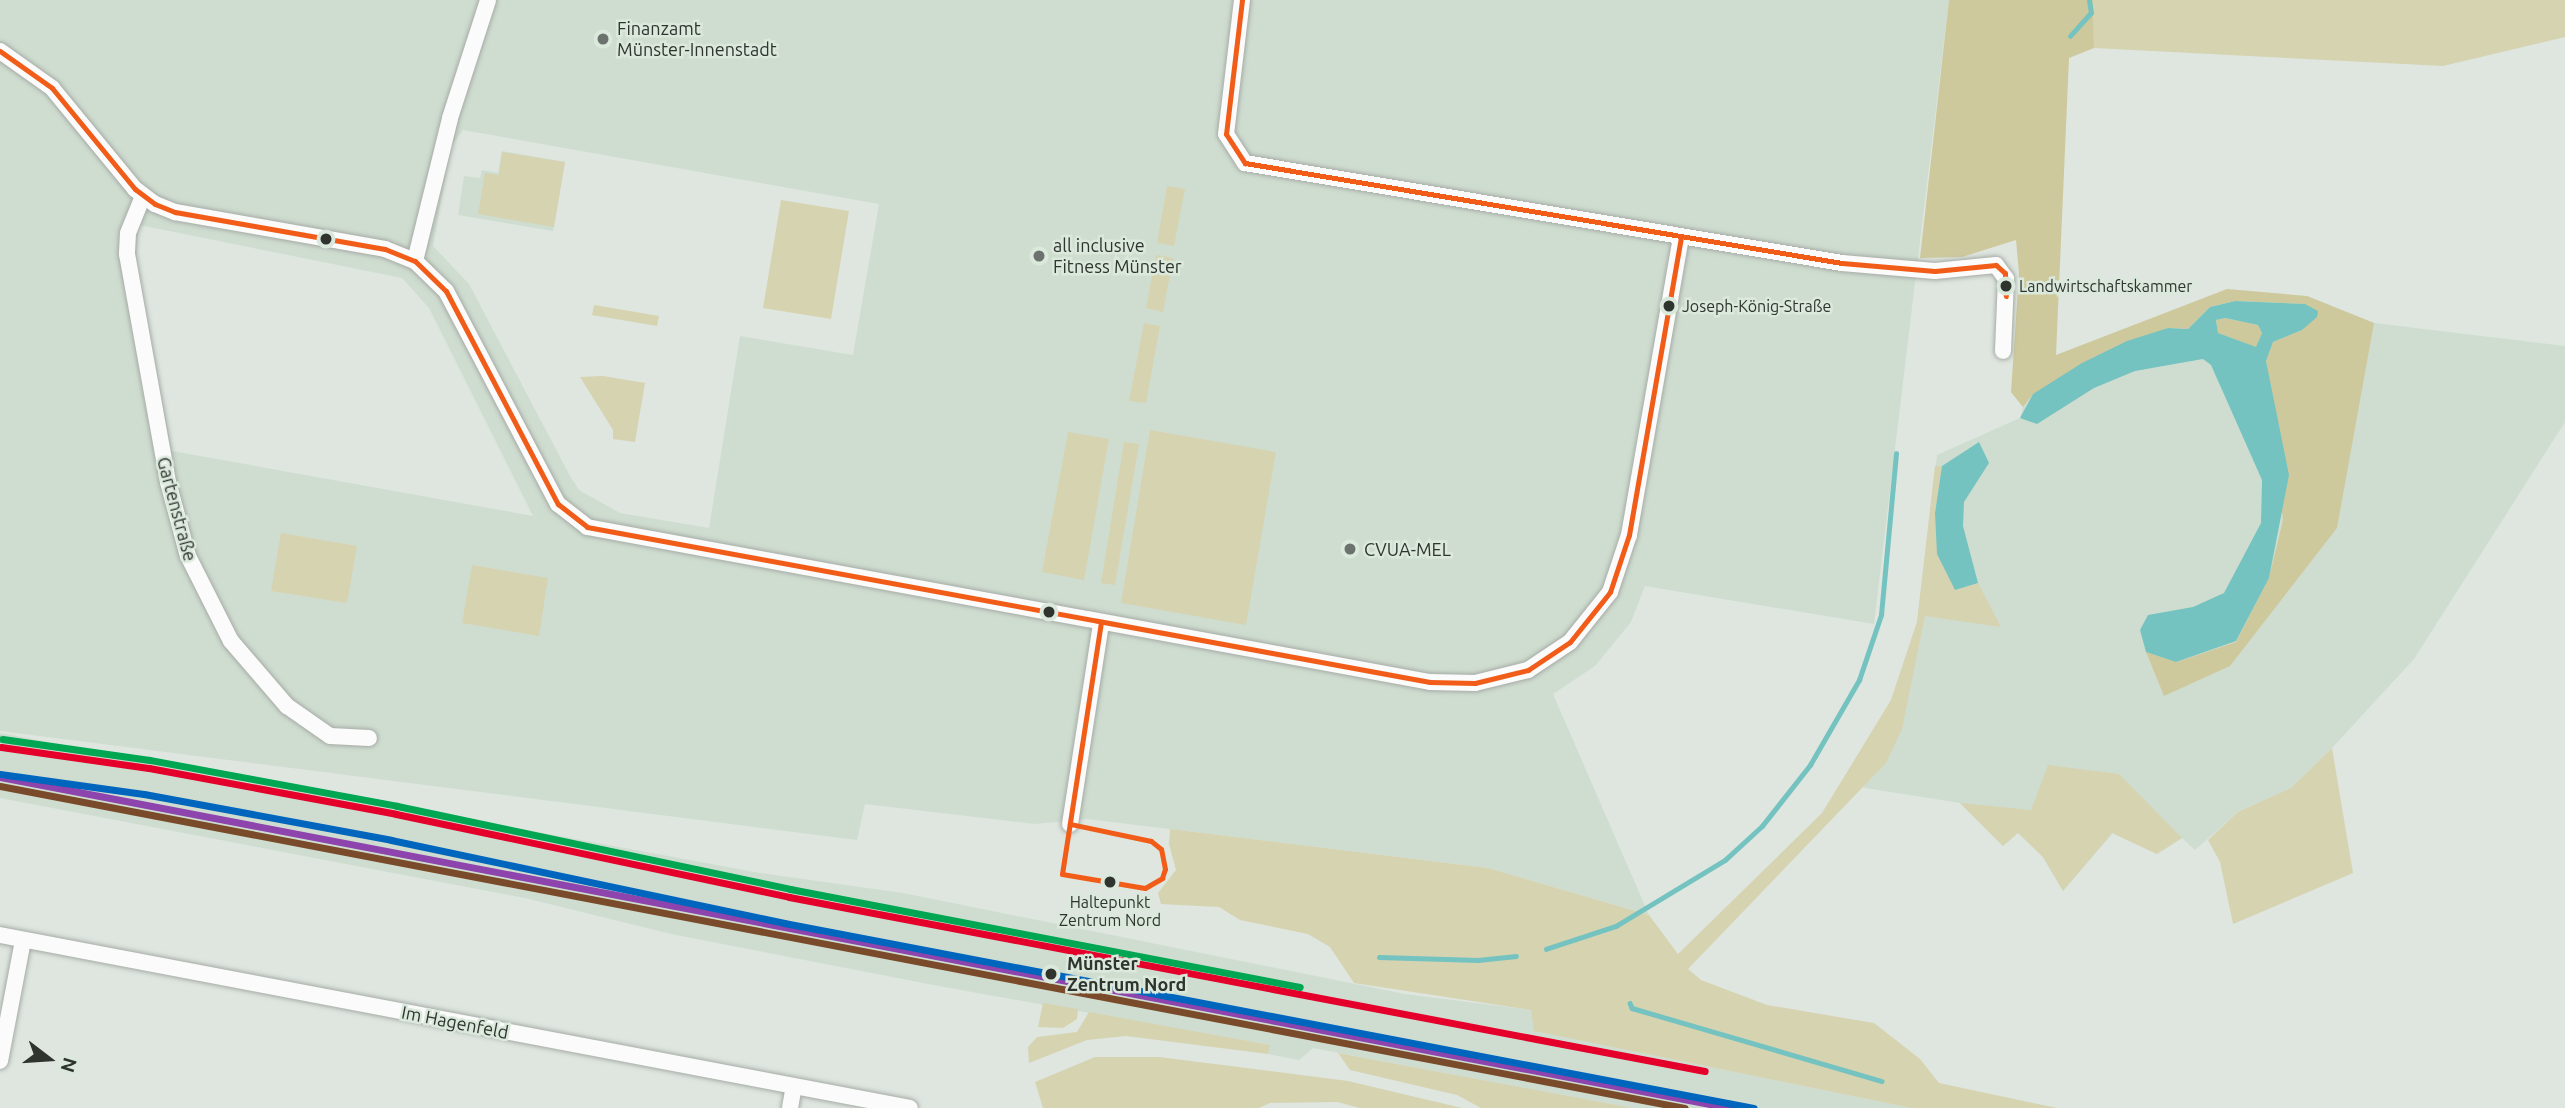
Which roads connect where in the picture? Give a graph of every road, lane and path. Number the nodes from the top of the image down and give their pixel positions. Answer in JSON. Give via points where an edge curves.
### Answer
{"nodes":[{"id":1,"x":488,"y":0,"type":"edge"},
{"id":2,"x":1242,"y":0,"type":"edge"},
{"id":3,"x":0,"y":51,"type":"edge"},
{"id":4,"x":143,"y":196,"type":"junction"},
{"id":5,"x":1681,"y":236,"type":"junction"},
{"id":6,"x":415,"y":261,"type":"junction"},
{"id":7,"x":2003,"y":351,"type":"dead end"},
{"id":8,"x":1101,"y":623,"type":"junction"},
{"id":9,"x":369,"y":738,"type":"dead end"},
{"id":10,"x":1070,"y":824,"type":"dead end"},
{"id":11,"x":0,"y":935,"type":"edge"},
{"id":12,"x":23,"y":940,"type":"junction"},
{"id":13,"x":0,"y":1061,"type":"edge"},
{"id":14,"x":794,"y":1086,"type":"junction"},
{"id":15,"x":790,"y":1108,"type":"edge"},
{"id":16,"x":910,"y":1108,"type":"edge"}],
"edges":[{"from":1,"to":6,"type":"street","via":[[450,118]]},
{"from":2,"to":5,"type":"street","via":[[1226,134],[1245,163]]},
{"from":3,"to":4,"type":"street","via":[[52,88]]},
{"from":4,"to":6,"type":"street","via":[[175,212],[373,246]]},
{"from":4,"to":9,"type":"street","name":"Gartenstraße","via":[[128,233],[127,254],[168,482],[188,556],[231,641],[287,706],[330,736]]},
{"from":5,"to":7,"type":"street","via":[[1908,270],[1996,265],[2006,279]]},
{"from":5,"to":8,"type":"street","via":[[1621,566],[1589,622],[1546,660],[1518,673],[1475,683],[1430,682]]},
{"from":6,"to":8,"type":"street","via":[[446,291],[558,504],[574,519],[599,531]]},
{"from":8,"to":10,"type":"street"},
{"from":11,"to":12,"type":"street","name":"Im Hagenfeld"},
{"from":12,"to":13,"type":"street"},
{"from":12,"to":14,"type":"street","name":"Im Hagenfeld"},
{"from":14,"to":15,"type":"street"},
{"from":14,"to":16,"type":"street","name":"Im Hagenfeld"}]}
